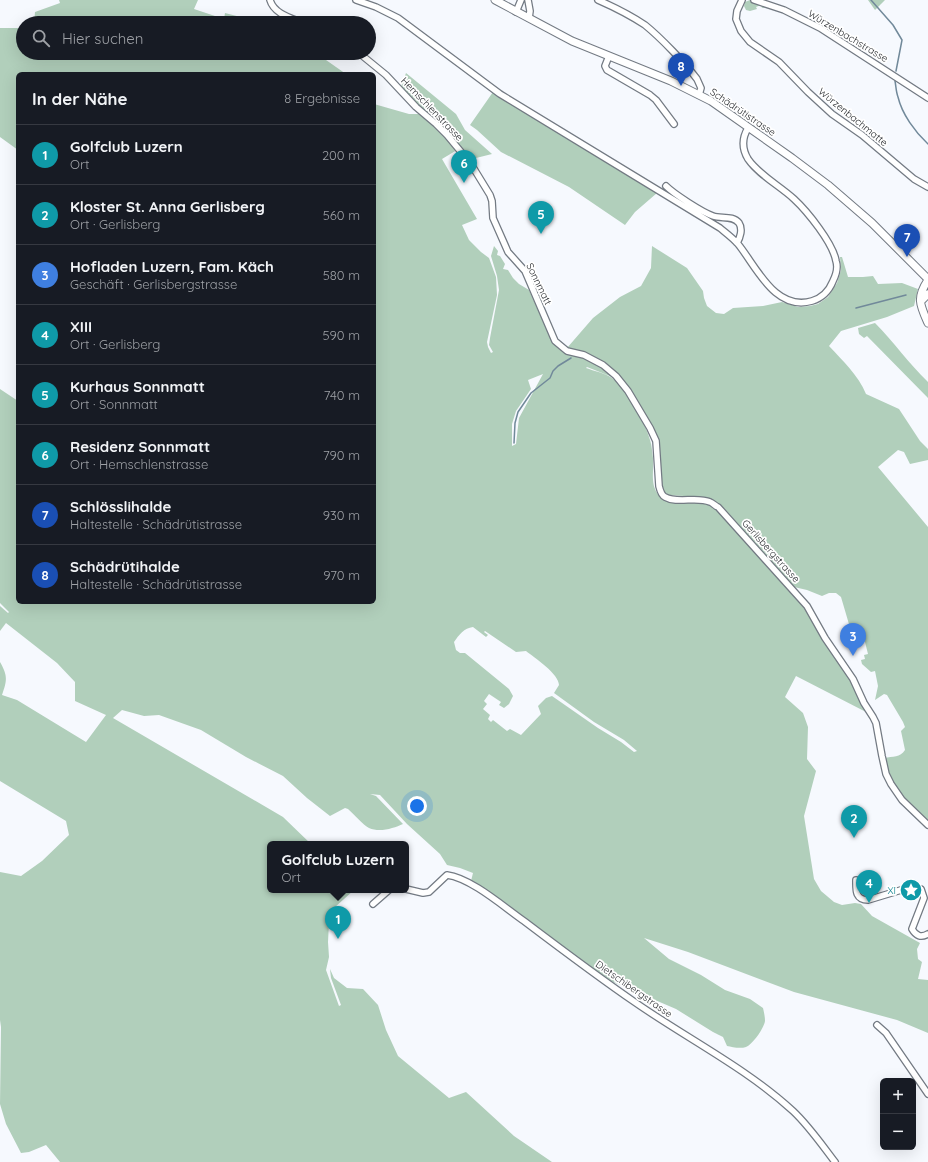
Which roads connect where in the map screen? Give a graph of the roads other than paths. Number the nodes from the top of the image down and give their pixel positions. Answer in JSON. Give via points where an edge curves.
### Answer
{"nodes":[{"id":1,"x":270,"y":0,"type":"edge"},
{"id":2,"x":356,"y":0,"type":"edge"},
{"id":3,"x":495,"y":0,"type":"edge"},
{"id":4,"x":521,"y":0,"type":"edge"},
{"id":5,"x":528,"y":0,"type":"edge"},
{"id":6,"x":598,"y":0,"type":"edge"},
{"id":7,"x":742,"y":0,"type":"edge"},
{"id":8,"x":754,"y":0,"type":"edge"},
{"id":9,"x":516,"y":12,"type":"junction"},
{"id":10,"x":287,"y":16,"type":"edge"},
{"id":11,"x":529,"y":18,"type":"junction"},
{"id":12,"x":608,"y":56,"type":"junction"},
{"id":13,"x":368,"y":60,"type":"edge"},
{"id":14,"x":700,"y":95,"type":"junction"},
{"id":15,"x":928,"y":98,"type":"edge"},
{"id":16,"x":674,"y":124,"type":"dead end"},
{"id":17,"x":748,"y":128,"type":"junction"},
{"id":18,"x":484,"y":185,"type":"joint"},
{"id":19,"x":666,"y":186,"type":"dead end"},
{"id":20,"x":928,"y":188,"type":"edge"},
{"id":21,"x":737,"y":243,"type":"junction"},
{"id":22,"x":928,"y":279,"type":"edge"},
{"id":23,"x":928,"y":294,"type":"edge"},
{"id":24,"x":921,"y":301,"type":"junction"},
{"id":25,"x":928,"y":323,"type":"edge"},
{"id":26,"x":562,"y":347,"type":"joint"},
{"id":27,"x":928,"y":825,"type":"edge"},
{"id":28,"x":856,"y":880,"type":"dead end"},
{"id":29,"x":409,"y":890,"type":"edge"},
{"id":30,"x":386,"y":893,"type":"edge"},
{"id":31,"x":374,"y":904,"type":"dead end"},
{"id":32,"x":928,"y":934,"type":"edge"},
{"id":33,"x":877,"y":1025,"type":"dead end"},
{"id":34,"x":928,"y":1094,"type":"edge"},
{"id":35,"x":836,"y":1162,"type":"edge"}],
"edges":[{"from":1,"to":10,"type":"street","via":[[278,12]]},
{"from":2,"to":21,"type":"street","via":[[398,18],[500,94],[706,219]]},
{"from":3,"to":9,"type":"main road","name":"Schädrütistrasse"},
{"from":4,"to":9,"type":"street"},
{"from":5,"to":11,"type":"street"},
{"from":6,"to":14,"type":"street","via":[[630,15],[655,34],[697,79],[701,88]]},
{"from":7,"to":20,"type":"street","name":"Würzenbachmatte","via":[[736,12],[736,19],[750,42],[779,62],[832,114]]},
{"from":8,"to":15,"type":"street","name":"Würzenbachstrasse","via":[[784,10],[820,28]]},
{"from":9,"to":11,"type":"main road","name":"Schädrütistrasse"},
{"from":11,"to":12,"type":"main road","name":"Schädrütistrasse","via":[[572,41]]},
{"from":12,"to":14,"type":"main road","name":"Schädrütistrasse"},
{"from":12,"to":16,"type":"street","via":[[605,66],[607,70],[652,96]]},
{"from":13,"to":18,"type":"street","name":"Hemschlenstrasse","via":[[447,135],[474,168]]},
{"from":14,"to":17,"type":"main road","name":"Schädrütistrasse"},
{"from":17,"to":21,"type":"street","via":[[743,140],[746,156],[757,169],[795,200],[817,226],[833,252],[836,261],[835,278],[831,287],[816,299],[808,302],[786,299],[762,278]]},
{"from":17,"to":22,"type":"main road","name":"Schädrütistrasse","via":[[828,185],[872,223]]},
{"from":18,"to":26,"type":"street","name":"Sonnmatt","via":[[492,201],[493,218],[507,249],[525,271],[552,334]]},
{"from":19,"to":21,"type":"street","via":[[709,214],[738,222],[741,231]]},
{"from":22,"to":24,"type":"main road","via":[[921,290]]},
{"from":23,"to":24,"type":"main road"},
{"from":24,"to":25,"type":"main road"},
{"from":26,"to":27,"type":"street","name":"Gerlisbergstrasse","via":[[603,366],[616,376],[628,391],[656,441],[659,486],[664,496],[670,499],[710,502],[718,507],[807,606],[873,716],[886,774],[891,784],[902,800]]},
{"from":28,"to":32,"type":"street","via":[[857,895],[863,900],[911,887],[921,889],[924,898],[912,929],[918,936]]},
{"from":29,"to":35,"type":"street","name":"Dietschibergstrasse","via":[[429,892],[447,875],[464,880],[669,1026],[740,1069],[792,1111]]},
{"from":30,"to":31,"type":"street"},
{"from":33,"to":34,"type":"street"}]}
